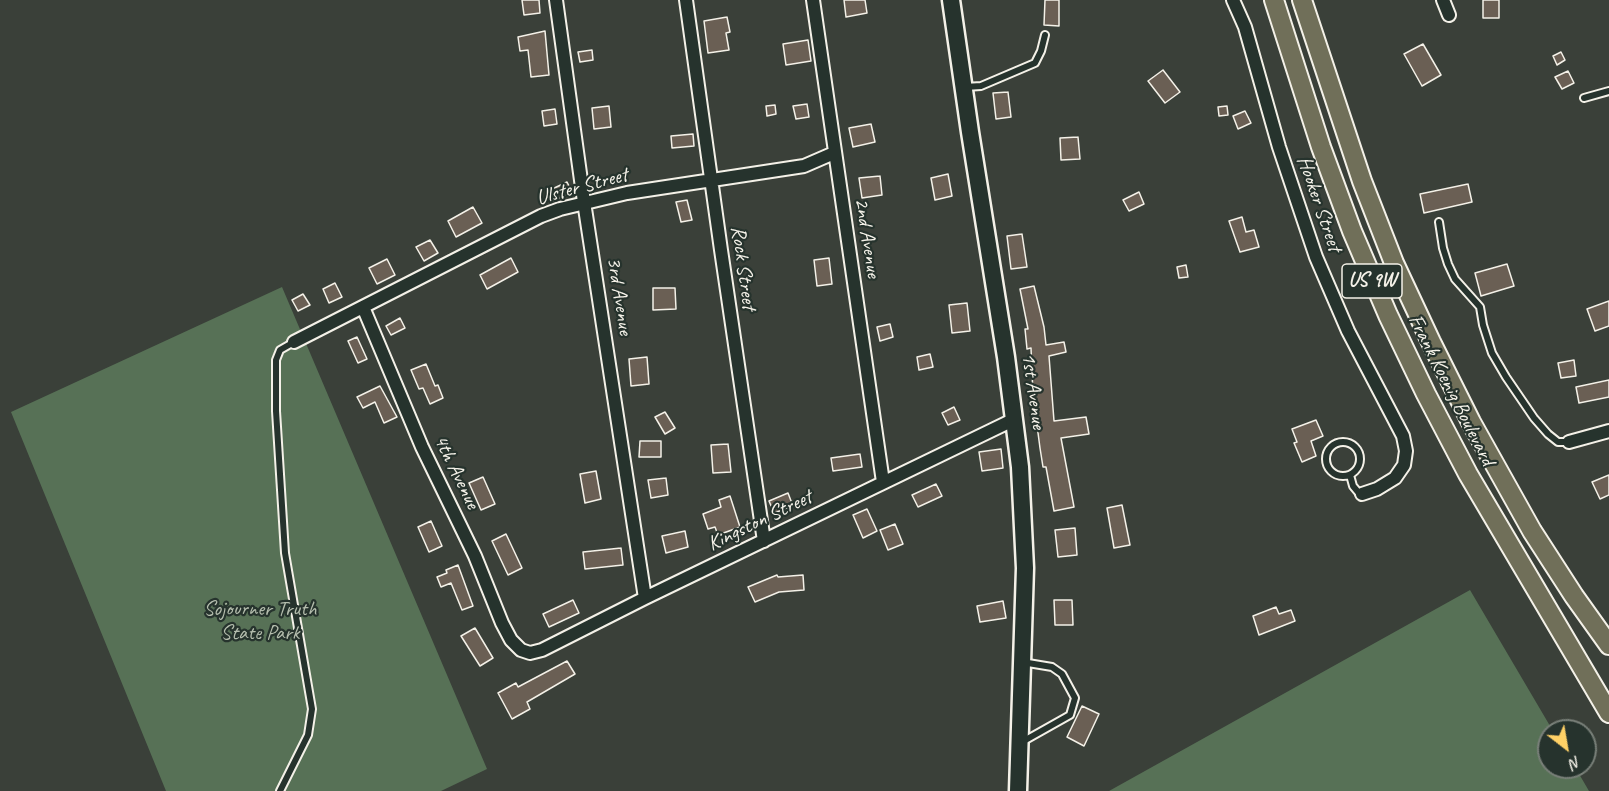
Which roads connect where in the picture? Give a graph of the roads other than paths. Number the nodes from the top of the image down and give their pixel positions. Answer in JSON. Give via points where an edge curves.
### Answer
{"nodes":[{"id":1,"x":556,"y":0,"type":"edge"},
{"id":2,"x":687,"y":0,"type":"edge"},
{"id":3,"x":813,"y":0,"type":"edge"},
{"id":4,"x":951,"y":0,"type":"edge"},
{"id":5,"x":1233,"y":0,"type":"edge"},
{"id":6,"x":1274,"y":0,"type":"edge"},
{"id":7,"x":1302,"y":0,"type":"edge"},
{"id":8,"x":1443,"y":0,"type":"edge"},
{"id":9,"x":1449,"y":15,"type":"dead end"},
{"id":10,"x":1045,"y":35,"type":"dead end"},
{"id":11,"x":963,"y":87,"type":"junction"},
{"id":12,"x":1609,"y":91,"type":"edge"},
{"id":13,"x":1584,"y":98,"type":"dead end"},
{"id":14,"x":834,"y":153,"type":"junction"},
{"id":15,"x":712,"y":180,"type":"junction"},
{"id":16,"x":584,"y":202,"type":"junction"},
{"id":17,"x":1439,"y":222,"type":"dead end"},
{"id":18,"x":363,"y":307,"type":"junction"},
{"id":19,"x":294,"y":342,"type":"joint"},
{"id":20,"x":1015,"y":420,"type":"junction"},
{"id":21,"x":1609,"y":431,"type":"edge"},
{"id":22,"x":1569,"y":442,"type":"joint"},
{"id":23,"x":1350,"y":475,"type":"junction"},
{"id":24,"x":883,"y":482,"type":"junction"},
{"id":25,"x":1362,"y":494,"type":"joint"},
{"id":26,"x":764,"y":541,"type":"junction"},
{"id":27,"x":645,"y":597,"type":"junction"},
{"id":28,"x":1609,"y":645,"type":"edge"},
{"id":29,"x":521,"y":650,"type":"joint"},
{"id":30,"x":1022,"y":662,"type":"junction"},
{"id":31,"x":1608,"y":710,"type":"edge"},
{"id":32,"x":1019,"y":744,"type":"junction"},
{"id":33,"x":280,"y":791,"type":"edge"},
{"id":34,"x":1018,"y":791,"type":"edge"}],
"edges":[{"from":1,"to":16,"type":"street","name":"3rd Avenue"},
{"from":2,"to":15,"type":"street","name":"Rock Street"},
{"from":3,"to":14,"type":"street","name":"2nd Avenue"},
{"from":4,"to":11,"type":"street","name":"1st Avenue"},
{"from":5,"to":25,"type":"street","name":"Hooker Street","via":[[1245,27],[1316,257],[1348,331],[1403,436],[1404,465],[1395,478]]},
{"from":6,"to":31,"type":"main road","name":"Frank Koenig Boulevard","number":"US 9W","via":[[1333,180],[1397,334],[1490,512]]},
{"from":7,"to":28,"type":"main road","name":"Frank Koenig Boulevard","number":"US 9W","via":[[1362,181],[1422,323],[1532,531]]},
{"from":8,"to":9,"type":"street"},
{"from":10,"to":11,"type":"lane","via":[[1035,63],[981,86]]},
{"from":11,"to":20,"type":"street","name":"1st Avenue"},
{"from":12,"to":13,"type":"lane"},
{"from":14,"to":15,"type":"street","name":"Ulster Street","via":[[804,166]]},
{"from":14,"to":24,"type":"street","name":"2nd Avenue"},
{"from":15,"to":16,"type":"street","name":"Ulster Street"},
{"from":15,"to":26,"type":"street","name":"Rock Street"},
{"from":16,"to":18,"type":"street","name":"Ulster Street","via":[[541,216]]},
{"from":16,"to":27,"type":"street","name":"3rd Avenue"},
{"from":17,"to":22,"type":"lane","via":[[1448,264],[1455,279],[1480,307],[1492,353],[1506,377],[1548,434],[1558,442]]},
{"from":18,"to":19,"type":"street","name":"Ulster Street"},
{"from":18,"to":29,"type":"street","name":"4th Avenue","via":[[502,623]]},
{"from":19,"to":33,"type":"lane","via":[[280,350],[276,360],[276,411],[285,553],[312,709],[308,735]]},
{"from":20,"to":24,"type":"street","name":"Kingston Street"},
{"from":20,"to":30,"type":"street","name":"1st Avenue","via":[[1025,568]]},
{"from":21,"to":22,"type":"street"},
{"from":23,"to":23,"type":"lane","via":[[1358,468],[1360,453],[1348,442],[1337,443],[1329,450],[1327,466],[1334,474]]},
{"from":23,"to":25,"type":"lane","via":[[1353,486]]},
{"from":24,"to":26,"type":"street","name":"Kingston Street"},
{"from":26,"to":27,"type":"street","name":"Kingston Street"},
{"from":27,"to":29,"type":"street","name":"Kingston Street","via":[[542,650]]},
{"from":30,"to":32,"type":"street","name":"1st Avenue"},
{"from":30,"to":32,"type":"lane","via":[[1052,667],[1062,674],[1075,698],[1070,715]]},
{"from":32,"to":34,"type":"street","name":"1st Avenue"}]}
